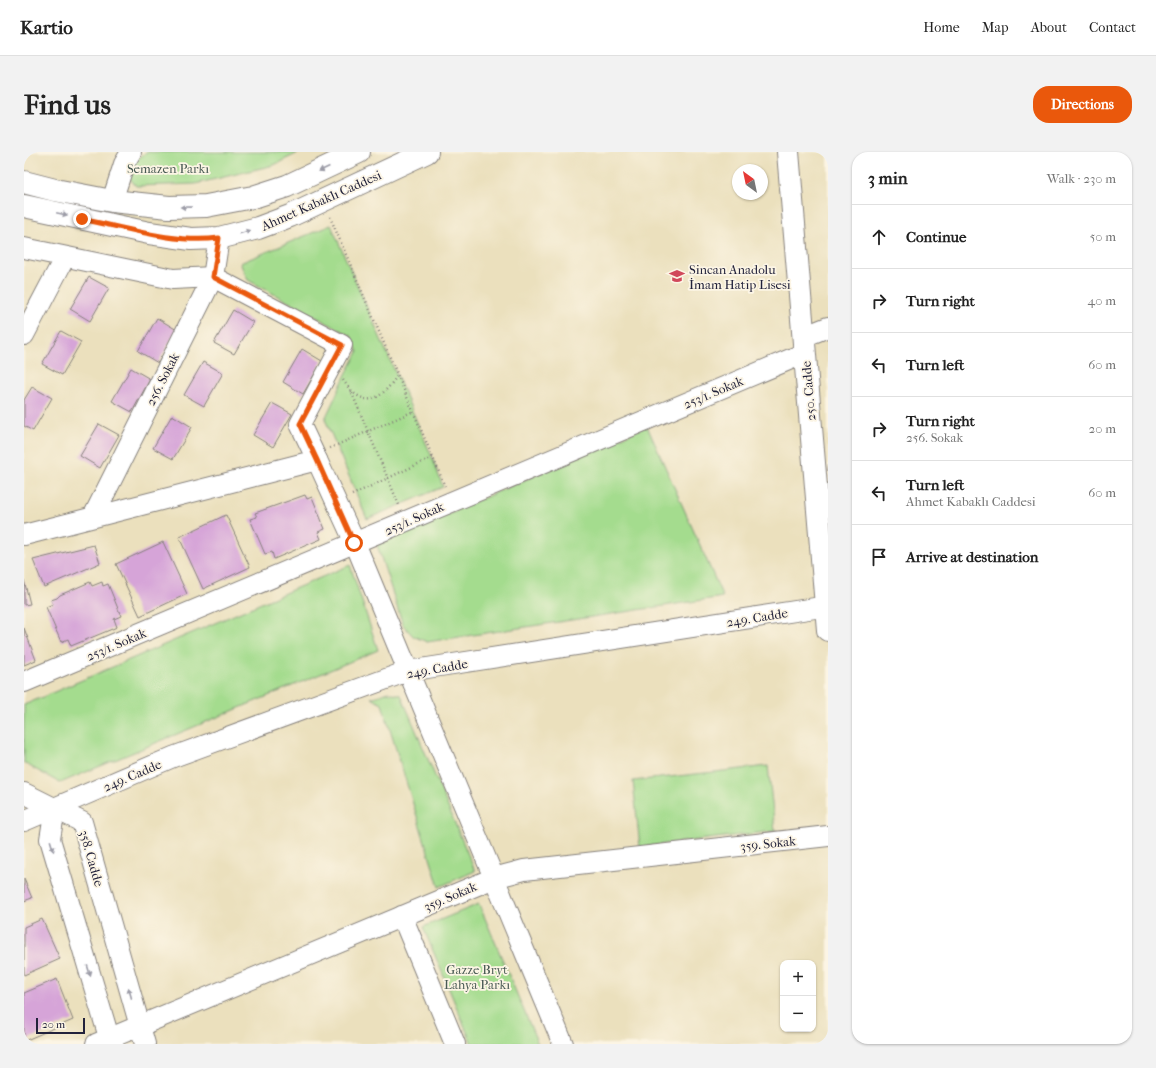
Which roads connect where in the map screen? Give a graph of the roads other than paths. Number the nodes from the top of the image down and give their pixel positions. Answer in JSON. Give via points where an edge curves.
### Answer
{"nodes":[{"id":1,"x":131,"y":152,"type":"edge"},
{"id":2,"x":359,"y":152,"type":"edge"},
{"id":3,"x":427,"y":152,"type":"edge"},
{"id":4,"x":788,"y":152,"type":"edge"},
{"id":5,"x":24,"y":182,"type":"edge"},
{"id":6,"x":112,"y":201,"type":"junction"},
{"id":7,"x":215,"y":205,"type":"junction"},
{"id":8,"x":24,"y":206,"type":"edge"},
{"id":9,"x":219,"y":238,"type":"junction"},
{"id":10,"x":24,"y":248,"type":"edge"},
{"id":11,"x":65,"y":257,"type":"junction"},
{"id":12,"x":213,"y":277,"type":"junction"},
{"id":13,"x":828,"y":327,"type":"edge"},
{"id":14,"x":24,"y":335,"type":"edge"},
{"id":15,"x":804,"y":345,"type":"junction"},
{"id":16,"x":316,"y":457,"type":"junction"},
{"id":17,"x":823,"y":505,"type":"edge"},
{"id":18,"x":93,"y":517,"type":"junction"},
{"id":19,"x":25,"y":533,"type":"edge"},
{"id":20,"x":354,"y":543,"type":"junction"},
{"id":21,"x":827,"y":606,"type":"edge"},
{"id":22,"x":828,"y":630,"type":"edge"},
{"id":23,"x":408,"y":671,"type":"junction"},
{"id":24,"x":24,"y":682,"type":"edge"},
{"id":25,"x":24,"y":792,"type":"edge"},
{"id":26,"x":55,"y":808,"type":"junction"},
{"id":27,"x":24,"y":821,"type":"edge"},
{"id":28,"x":828,"y":836,"type":"edge"},
{"id":29,"x":494,"y":878,"type":"junction"},
{"id":30,"x":402,"y":916,"type":"junction"},
{"id":31,"x":142,"y":1035,"type":"edge"},
{"id":32,"x":106,"y":1042,"type":"edge"},
{"id":33,"x":456,"y":1044,"type":"edge"},
{"id":34,"x":563,"y":1044,"type":"edge"}],
"edges":[{"from":1,"to":6,"type":"street","via":[[124,164]]},
{"from":2,"to":7,"type":"main road","name":"Ahmet Kabaklı Caddesi","one_way":true,"via":[[286,186],[253,197]]},
{"from":9,"to":3,"type":"main road","name":"Ahmet Kabaklı Caddesi","one_way":true,"via":[[290,216]]},
{"from":4,"to":15,"type":"main road","name":"250. Cadde"},
{"from":5,"to":6,"type":"main road","name":"Ahmet Kabaklı Caddesi"},
{"from":7,"to":6,"type":"main road","name":"Ahmet Kabaklı Caddesi","one_way":true,"via":[[169,207]]},
{"from":7,"to":9,"type":"main road"},
{"from":8,"to":9,"type":"main road","name":"Ahmet Kabaklı Caddesi","one_way":true,"via":[[191,240]]},
{"from":9,"to":12,"type":"street","name":"256. Sokak"},
{"from":10,"to":11,"type":"street"},
{"from":11,"to":12,"type":"street","via":[[173,279]]},
{"from":11,"to":14,"type":"street"},
{"from":12,"to":16,"type":"street","via":[[342,345],[300,424]]},
{"from":12,"to":18,"type":"street","name":"256. Sokak"},
{"from":13,"to":15,"type":"street","name":"253/1. Sokak"},
{"from":15,"to":17,"type":"main road","name":"250. Cadde"},
{"from":15,"to":20,"type":"street","name":"253/1. Sokak"},
{"from":16,"to":18,"type":"street"},
{"from":16,"to":20,"type":"street"},
{"from":17,"to":21,"type":"main road","name":"250. Cadde"},
{"from":18,"to":19,"type":"street"},
{"from":20,"to":23,"type":"street"},
{"from":20,"to":24,"type":"street","name":"253/1. Sokak"},
{"from":21,"to":22,"type":"main road","name":"250. Cadde"},
{"from":21,"to":23,"type":"street","name":"249. Cadde"},
{"from":23,"to":26,"type":"street","name":"249. Cadde","via":[[173,757]]},
{"from":23,"to":29,"type":"street"},
{"from":25,"to":26,"type":"street","name":"358. Cadde"},
{"from":26,"to":27,"type":"street","name":"249. Cadde"},
{"from":31,"to":26,"type":"street","name":"358. Cadde","one_way":true,"via":[[82,822]]},
{"from":26,"to":32,"type":"street","one_way":true,"via":[[50,839]]},
{"from":28,"to":29,"type":"street","name":"359. Sokak","via":[[524,870]]},
{"from":29,"to":30,"type":"street","name":"359. Sokak"},
{"from":29,"to":34,"type":"street"},
{"from":30,"to":31,"type":"street","name":"359. Sokak"},
{"from":30,"to":33,"type":"street"},
{"from":31,"to":32,"type":"street","name":"359. Sokak"}]}
